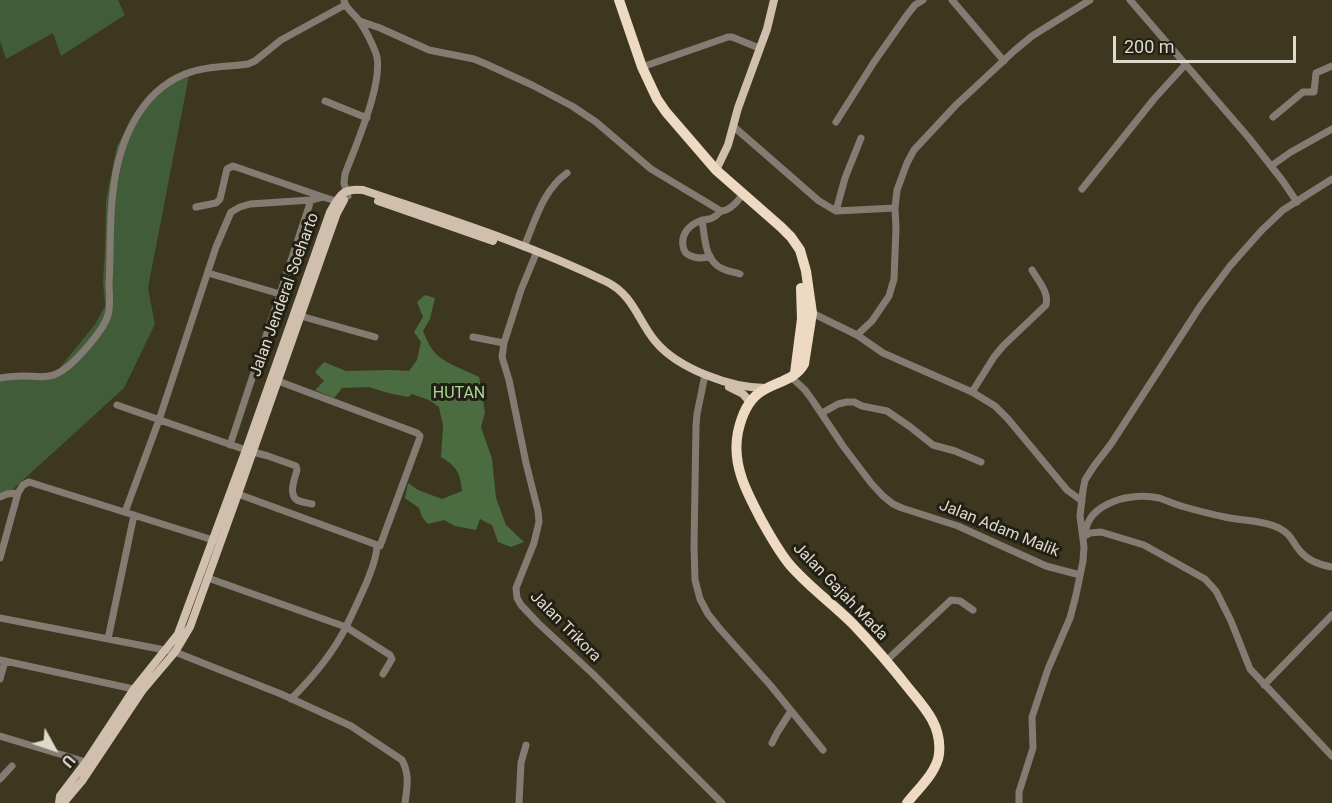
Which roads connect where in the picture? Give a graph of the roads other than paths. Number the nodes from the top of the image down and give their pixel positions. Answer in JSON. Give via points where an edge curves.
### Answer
{"nodes":[{"id":1,"x":620,"y":0,"type":"edge"},
{"id":2,"x":774,"y":0,"type":"edge"},
{"id":3,"x":922,"y":0,"type":"edge"},
{"id":4,"x":952,"y":0,"type":"edge"},
{"id":5,"x":1090,"y":0,"type":"edge"},
{"id":6,"x":1130,"y":0,"type":"edge"},
{"id":7,"x":345,"y":2,"type":"edge"},
{"id":8,"x":360,"y":21,"type":"junction"},
{"id":9,"x":759,"y":48,"type":"junction"},
{"id":10,"x":1004,"y":61,"type":"junction"},
{"id":11,"x":1185,"y":65,"type":"junction"},
{"id":12,"x":1332,"y":66,"type":"edge"},
{"id":13,"x":642,"y":67,"type":"junction"},
{"id":14,"x":325,"y":101,"type":"dead end"},
{"id":15,"x":1273,"y":117,"type":"dead end"},
{"id":16,"x":367,"y":118,"type":"junction"},
{"id":17,"x":837,"y":122,"type":"dead end"},
{"id":18,"x":733,"y":126,"type":"junction"},
{"id":19,"x":1332,"y":129,"type":"edge"},
{"id":20,"x":861,"y":138,"type":"dead end"},
{"id":21,"x":1271,"y":166,"type":"junction"},
{"id":22,"x":716,"y":170,"type":"junction"},
{"id":23,"x":567,"y":173,"type":"dead end"},
{"id":24,"x":1332,"y":179,"type":"edge"},
{"id":25,"x":1082,"y":189,"type":"dead end"},
{"id":26,"x":347,"y":193,"type":"junction"},
{"id":27,"x":746,"y":196,"type":"junction"},
{"id":28,"x":323,"y":197,"type":"junction"},
{"id":29,"x":311,"y":200,"type":"junction"},
{"id":30,"x":339,"y":202,"type":"junction"},
{"id":31,"x":1297,"y":202,"type":"junction"},
{"id":32,"x":196,"y":207,"type":"dead end"},
{"id":33,"x":895,"y":208,"type":"junction"},
{"id":34,"x":721,"y":211,"type":"junction"},
{"id":35,"x":836,"y":211,"type":"junction"},
{"id":36,"x":702,"y":220,"type":"junction"},
{"id":37,"x":448,"y":223,"type":"junction"},
{"id":38,"x":524,"y":247,"type":"junction"},
{"id":39,"x":536,"y":254,"type":"junction"},
{"id":40,"x":710,"y":256,"type":"junction"},
{"id":41,"x":1032,"y":270,"type":"dead end"},
{"id":42,"x":208,"y":273,"type":"junction"},
{"id":43,"x":740,"y":274,"type":"dead end"},
{"id":44,"x":280,"y":294,"type":"junction"},
{"id":45,"x":812,"y":313,"type":"junction"},
{"id":46,"x":298,"y":315,"type":"junction"},
{"id":47,"x":857,"y":335,"type":"junction"},
{"id":48,"x":375,"y":337,"type":"dead end"},
{"id":49,"x":473,"y":337,"type":"dead end"},
{"id":50,"x":504,"y":343,"type":"junction"},
{"id":51,"x":793,"y":375,"type":"junction"},
{"id":52,"x":704,"y":377,"type":"junction"},
{"id":53,"x":0,"y":378,"type":"edge"},
{"id":54,"x":278,"y":381,"type":"junction"},
{"id":55,"x":766,"y":388,"type":"junction"},
{"id":56,"x":972,"y":392,"type":"junction"},
{"id":57,"x":750,"y":402,"type":"junction"},
{"id":58,"x":117,"y":405,"type":"dead end"},
{"id":59,"x":822,"y":412,"type":"junction"},
{"id":60,"x":159,"y":420,"type":"junction"},
{"id":61,"x":230,"y":445,"type":"junction"},
{"id":62,"x":249,"y":451,"type":"junction"},
{"id":63,"x":981,"y":462,"type":"dead end"},
{"id":64,"x":18,"y":493,"type":"junction"},
{"id":65,"x":238,"y":494,"type":"junction"},
{"id":66,"x":0,"y":497,"type":"edge"},
{"id":67,"x":1082,"y":501,"type":"junction"},
{"id":68,"x":312,"y":504,"type":"dead end"},
{"id":69,"x":125,"y":512,"type":"junction"},
{"id":70,"x":134,"y":515,"type":"junction"},
{"id":71,"x":1084,"y":536,"type":"junction"},
{"id":72,"x":217,"y":541,"type":"junction"},
{"id":73,"x":1,"y":545,"type":"edge"},
{"id":74,"x":377,"y":545,"type":"junction"},
{"id":75,"x":0,"y":558,"type":"edge"},
{"id":76,"x":1332,"y":567,"type":"edge"},
{"id":77,"x":1080,"y":575,"type":"junction"},
{"id":78,"x":208,"y":578,"type":"junction"},
{"id":79,"x":974,"y":610,"type":"dead end"},
{"id":80,"x":1332,"y":615,"type":"edge"},
{"id":81,"x":0,"y":618,"type":"edge"},
{"id":82,"x":346,"y":627,"type":"junction"},
{"id":83,"x":108,"y":639,"type":"junction"},
{"id":84,"x":170,"y":652,"type":"junction"},
{"id":85,"x":2,"y":661,"type":"edge"},
{"id":86,"x":886,"y":661,"type":"junction"},
{"id":87,"x":383,"y":674,"type":"dead end"},
{"id":88,"x":0,"y":679,"type":"edge"},
{"id":89,"x":1264,"y":685,"type":"junction"},
{"id":90,"x":138,"y":690,"type":"junction"},
{"id":91,"x":291,"y":699,"type":"junction"},
{"id":92,"x":791,"y":711,"type":"junction"},
{"id":93,"x":0,"y":736,"type":"edge"},
{"id":94,"x":772,"y":743,"type":"dead end"},
{"id":95,"x":526,"y":745,"type":"dead end"},
{"id":96,"x":823,"y":750,"type":"dead end"},
{"id":97,"x":1332,"y":756,"type":"edge"},
{"id":98,"x":86,"y":762,"type":"junction"},
{"id":99,"x":12,"y":766,"type":"dead end"},
{"id":100,"x":0,"y":779,"type":"edge"},
{"id":101,"x":64,"y":801,"type":"edge"},
{"id":102,"x":721,"y":802,"type":"edge"},
{"id":103,"x":405,"y":803,"type":"edge"},
{"id":104,"x":519,"y":803,"type":"edge"},
{"id":105,"x":907,"y":803,"type":"edge"},
{"id":106,"x":1019,"y":803,"type":"edge"}],
"edges":[{"from":1,"to":13,"type":"highway"},
{"from":2,"to":9,"type":"main road"},
{"from":3,"to":17,"type":"street","via":[[907,15]]},
{"from":4,"to":10,"type":"street"},
{"from":5,"to":10,"type":"street","via":[[1032,36]]},
{"from":6,"to":11,"type":"street"},
{"from":7,"to":8,"type":"street"},
{"from":7,"to":53,"type":"street","via":[[281,40],[255,61],[198,70],[169,82],[150,98],[128,132],[115,174],[108,316],[72,364],[59,373]]},
{"from":8,"to":16,"type":"street","via":[[379,66]]},
{"from":8,"to":34,"type":"street","via":[[429,50],[474,59],[572,106],[651,169]]},
{"from":9,"to":13,"type":"street","via":[[728,37]]},
{"from":9,"to":18,"type":"main road"},
{"from":10,"to":33,"type":"street","via":[[914,150],[899,184]]},
{"from":11,"to":21,"type":"street"},
{"from":11,"to":25,"type":"street"},
{"from":12,"to":15,"type":"street","via":[[1316,73],[1314,92],[1303,92]]},
{"from":13,"to":22,"type":"highway","via":[[666,112]]},
{"from":14,"to":16,"type":"street"},
{"from":16,"to":26,"type":"street","via":[[345,174]]},
{"from":18,"to":22,"type":"main road"},
{"from":18,"to":35,"type":"street","via":[[819,201]]},
{"from":19,"to":21,"type":"street"},
{"from":20,"to":35,"type":"street"},
{"from":21,"to":31,"type":"street"},
{"from":22,"to":27,"type":"highway"},
{"from":23,"to":38,"type":"street","via":[[546,195]]},
{"from":24,"to":31,"type":"street"},
{"from":26,"to":30,"type":"main road","name":"Jalan Jenderal Soeharto"},
{"from":26,"to":37,"type":"main road","via":[[363,190]]},
{"from":27,"to":34,"type":"street"},
{"from":27,"to":45,"type":"highway","via":[[800,250]]},
{"from":27,"to":51,"type":"highway","via":[[794,252],[799,265],[802,319]]},
{"from":28,"to":29,"type":"street"},
{"from":28,"to":30,"type":"street"},
{"from":28,"to":32,"type":"street","via":[[233,166],[227,169],[220,200]]},
{"from":29,"to":42,"type":"street","via":[[250,204],[233,210]]},
{"from":29,"to":44,"type":"street"},
{"from":30,"to":46,"type":"main road","name":"Jalan Jenderal Soeharto","via":[[330,212]]},
{"from":31,"to":67,"type":"street","via":[[1262,230],[1201,305],[1085,480]]},
{"from":33,"to":35,"type":"street"},
{"from":33,"to":47,"type":"street","via":[[894,279],[887,300]]},
{"from":34,"to":36,"type":"street"},
{"from":36,"to":40,"type":"street"},
{"from":36,"to":40,"type":"street","via":[[686,231],[684,249],[693,257]]},
{"from":37,"to":38,"type":"main road"},
{"from":37,"to":39,"type":"main road"},
{"from":38,"to":39,"type":"main road"},
{"from":39,"to":50,"type":"street","name":"Jalan Trikora"},
{"from":39,"to":52,"type":"main road","via":[[616,287],[661,347]]},
{"from":40,"to":43,"type":"street","via":[[721,268]]},
{"from":41,"to":56,"type":"street","via":[[1047,294],[1046,305],[998,352]]},
{"from":42,"to":44,"type":"street"},
{"from":42,"to":60,"type":"street"},
{"from":44,"to":61,"type":"street"},
{"from":45,"to":47,"type":"street"},
{"from":45,"to":51,"type":"highway","via":[[804,364]]},
{"from":46,"to":48,"type":"street"},
{"from":46,"to":54,"type":"main road","name":"Jalan Jenderal Soeharto"},
{"from":46,"to":62,"type":"main road","name":"Jalan Jenderal Soeharto"},
{"from":47,"to":56,"type":"street","via":[[883,353]]},
{"from":49,"to":50,"type":"street"},
{"from":50,"to":102,"type":"street","name":"Jalan Trikora","via":[[502,357],[539,522],[516,588],[517,598],[566,653]]},
{"from":51,"to":55,"type":"highway","name":"Jalan Gajah Mada"},
{"from":51,"to":59,"type":"street","name":"Jalan Adam Malik"},
{"from":52,"to":55,"type":"main road"},
{"from":52,"to":57,"type":"main road","via":[[743,394]]},
{"from":52,"to":92,"type":"street","via":[[696,426],[693,524],[698,593],[720,629]]},
{"from":54,"to":62,"type":"main road","name":"Jalan Jenderal Soeharto"},
{"from":54,"to":74,"type":"street","via":[[420,436],[381,546]]},
{"from":55,"to":57,"type":"highway","name":"Jalan Gajah Mada"},
{"from":56,"to":67,"type":"street","via":[[995,406],[1067,490]]},
{"from":57,"to":86,"type":"highway","name":"Jalan Gajah Mada","via":[[742,417],[736,452],[753,505],[789,564]]},
{"from":58,"to":60,"type":"street"},
{"from":59,"to":63,"type":"street","via":[[847,402],[887,411],[933,445]]},
{"from":59,"to":77,"type":"street","name":"Jalan Adam Malik","via":[[871,483],[893,504],[958,526],[1046,566]]},
{"from":60,"to":61,"type":"street"},
{"from":60,"to":69,"type":"street"},
{"from":61,"to":62,"type":"street"},
{"from":62,"to":65,"type":"main road","name":"Jalan Jenderal Soeharto"},
{"from":62,"to":68,"type":"street","via":[[296,466],[293,496]]},
{"from":62,"to":72,"type":"main road","name":"Jalan Jenderal Soeharto"},
{"from":64,"to":66,"type":"street"},
{"from":64,"to":69,"type":"street","via":[[29,482]]},
{"from":64,"to":73,"type":"street"},
{"from":65,"to":72,"type":"main road","name":"Jalan Jenderal Soeharto"},
{"from":65,"to":74,"type":"street"},
{"from":67,"to":71,"type":"street"},
{"from":69,"to":70,"type":"street"},
{"from":70,"to":72,"type":"street"},
{"from":70,"to":83,"type":"street"},
{"from":71,"to":76,"type":"street","via":[[1092,516],[1107,504],[1152,498],[1278,527],[1308,559]]},
{"from":71,"to":77,"type":"street"},
{"from":71,"to":89,"type":"street","via":[[1101,532],[1144,545],[1205,579],[1216,591],[1250,669]]},
{"from":72,"to":78,"type":"main road","name":"Jalan Jenderal Soeharto"},
{"from":72,"to":84,"type":"main road","name":"Jalan Jenderal Soeharto"},
{"from":73,"to":75,"type":"street"},
{"from":74,"to":82,"type":"street","via":[[372,568]]},
{"from":77,"to":106,"type":"street","via":[[1073,610],[1032,717],[1032,748]]},
{"from":78,"to":82,"type":"street"},
{"from":78,"to":84,"type":"main road","name":"Jalan Jenderal Soeharto","via":[[190,627]]},
{"from":79,"to":86,"type":"street","via":[[951,600]]},
{"from":80,"to":89,"type":"street"},
{"from":81,"to":83,"type":"street"},
{"from":82,"to":87,"type":"street","via":[[390,655],[392,659]]},
{"from":82,"to":91,"type":"street","via":[[321,667]]},
{"from":83,"to":84,"type":"street"},
{"from":84,"to":90,"type":"main road","name":"Jalan Jenderal Soeharto"},
{"from":84,"to":91,"type":"street"},
{"from":85,"to":88,"type":"street"},
{"from":85,"to":90,"type":"street"},
{"from":86,"to":105,"type":"highway","name":"Jalan Gajah Mada","via":[[922,705],[939,737],[938,761]]},
{"from":89,"to":97,"type":"street"},
{"from":90,"to":98,"type":"main road","name":"Jalan Jenderal Soeharto"},
{"from":90,"to":101,"type":"main road","name":"Jalan Jenderal Soeharto","via":[[82,781]]},
{"from":91,"to":103,"type":"street","via":[[351,726],[402,760],[408,778]]},
{"from":92,"to":94,"type":"street"},
{"from":92,"to":96,"type":"street"},
{"from":93,"to":98,"type":"street"},
{"from":95,"to":104,"type":"street"},
{"from":98,"to":101,"type":"main road","name":"Jalan Jenderal Soeharto"},
{"from":99,"to":100,"type":"street"}]}
